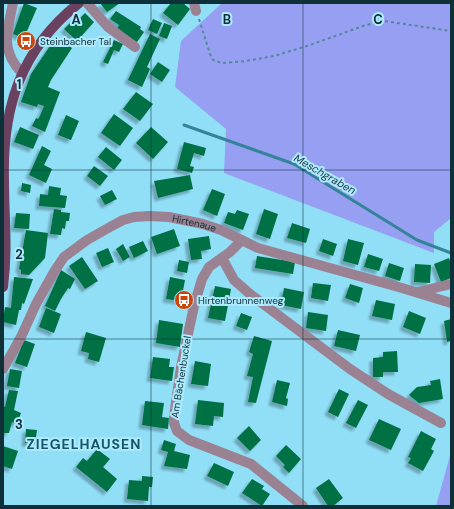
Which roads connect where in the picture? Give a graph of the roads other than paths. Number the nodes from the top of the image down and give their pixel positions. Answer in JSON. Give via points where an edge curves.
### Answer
{"nodes":[{"id":1,"x":13,"y":3,"type":"edge"},
{"id":2,"x":79,"y":3,"type":"edge"},
{"id":3,"x":87,"y":3,"type":"edge"},
{"id":4,"x":135,"y":46,"type":"dead end"},
{"id":5,"x":5,"y":54,"type":"edge"},
{"id":6,"x":22,"y":73,"type":"junction"},
{"id":7,"x":241,"y":241,"type":"junction"},
{"id":8,"x":222,"y":258,"type":"junction"},
{"id":9,"x":451,"y":284,"type":"edge"},
{"id":10,"x":3,"y":287,"type":"edge"},
{"id":11,"x":416,"y":292,"type":"junction"},
{"id":12,"x":451,"y":303,"type":"edge"},
{"id":13,"x":3,"y":369,"type":"edge"},
{"id":14,"x":441,"y":423,"type":"dead end"},
{"id":15,"x":303,"y":506,"type":"edge"}],
"edges":[{"from":1,"to":5,"type":"street"},
{"from":2,"to":6,"type":"main road","via":[[43,37]]},
{"from":3,"to":4,"type":"street","via":[[108,27]]},
{"from":5,"to":6,"type":"street"},
{"from":6,"to":10,"type":"main road","via":[[12,104],[5,151],[6,252]]},
{"from":7,"to":8,"type":"street","name":"Am Bächenbuckel"},
{"from":7,"to":11,"type":"street","name":"Hirtenaue"},
{"from":7,"to":13,"type":"street","name":"Hirtenaue","via":[[204,224],[169,217],[149,216],[123,220],[87,240],[64,257],[36,304]]},
{"from":8,"to":14,"type":"street","via":[[234,280],[250,294],[350,369],[388,394]]},
{"from":8,"to":15,"type":"street","name":"Am Bächenbuckel","via":[[204,274],[196,300],[180,367],[174,410],[175,427],[189,440],[251,464]]},
{"from":9,"to":11,"type":"street"},
{"from":11,"to":12,"type":"street","name":"Hirtenaue"}]}
